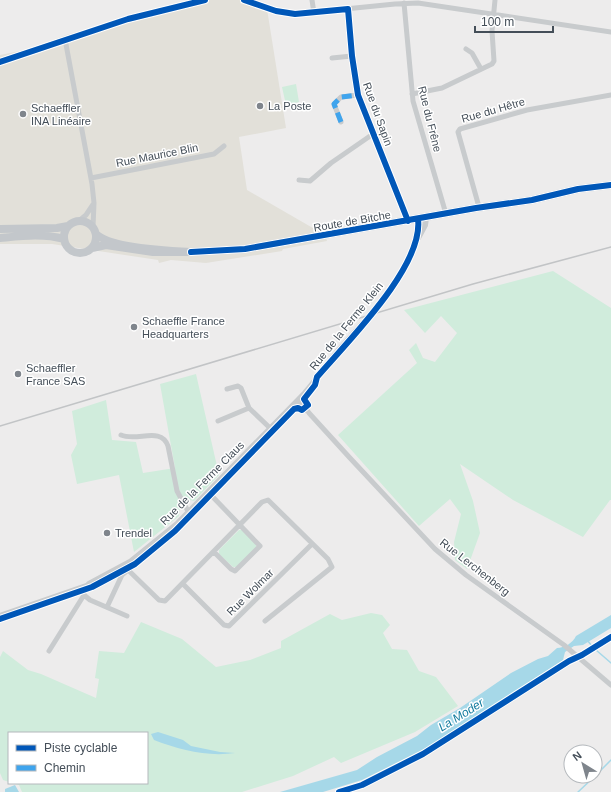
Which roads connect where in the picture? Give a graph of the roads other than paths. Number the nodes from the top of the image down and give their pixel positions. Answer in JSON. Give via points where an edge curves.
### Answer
{"nodes":[{"id":1,"x":206,"y":0,"type":"edge"},
{"id":2,"x":244,"y":0,"type":"edge"},
{"id":3,"x":268,"y":0,"type":"edge"},
{"id":4,"x":312,"y":0,"type":"edge"},
{"id":5,"x":495,"y":0,"type":"edge"},
{"id":6,"x":404,"y":3,"type":"junction"},
{"id":7,"x":268,"y":7,"type":"junction"},
{"id":8,"x":348,"y":9,"type":"junction"},
{"id":9,"x":314,"y":13,"type":"junction"},
{"id":10,"x":494,"y":14,"type":"junction"},
{"id":11,"x":611,"y":32,"type":"edge"},
{"id":12,"x":65,"y":39,"type":"junction"},
{"id":13,"x":466,"y":49,"type":"dead end"},
{"id":14,"x":352,"y":56,"type":"junction"},
{"id":15,"x":332,"y":58,"type":"dead end"},
{"id":16,"x":0,"y":62,"type":"edge"},
{"id":17,"x":480,"y":69,"type":"junction"},
{"id":18,"x":412,"y":94,"type":"junction"},
{"id":19,"x":358,"y":95,"type":"junction"},
{"id":20,"x":611,"y":95,"type":"edge"},
{"id":21,"x":341,"y":122,"type":"dead end"},
{"id":22,"x":374,"y":134,"type":"junction"},
{"id":23,"x":224,"y":146,"type":"dead end"},
{"id":24,"x":91,"y":178,"type":"junction"},
{"id":25,"x":299,"y":180,"type":"dead end"},
{"id":26,"x":611,"y":185,"type":"edge"},
{"id":27,"x":94,"y":203,"type":"junction"},
{"id":28,"x":478,"y":208,"type":"junction"},
{"id":29,"x":446,"y":214,"type":"junction"},
{"id":30,"x":422,"y":218,"type":"junction"},
{"id":31,"x":80,"y":220,"type":"junction"},
{"id":32,"x":408,"y":221,"type":"junction"},
{"id":33,"x":68,"y":226,"type":"junction"},
{"id":34,"x":0,"y":229,"type":"edge"},
{"id":35,"x":94,"y":230,"type":"junction"},
{"id":36,"x":0,"y":238,"type":"edge"},
{"id":37,"x":64,"y":239,"type":"junction"},
{"id":38,"x":92,"y":248,"type":"junction"},
{"id":39,"x":191,"y":252,"type":"junction"},
{"id":40,"x":227,"y":389,"type":"dead end"},
{"id":41,"x":298,"y":401,"type":"junction"},
{"id":42,"x":250,"y":408,"type":"junction"},
{"id":43,"x":218,"y":421,"type":"dead end"},
{"id":44,"x":270,"y":428,"type":"junction"},
{"id":45,"x":121,"y":435,"type":"dead end"},
{"id":46,"x":209,"y":493,"type":"junction"},
{"id":47,"x":189,"y":513,"type":"junction"},
{"id":48,"x":240,"y":524,"type":"junction"},
{"id":49,"x":312,"y":544,"type":"junction"},
{"id":50,"x":214,"y":552,"type":"junction"},
{"id":51,"x":126,"y":568,"type":"junction"},
{"id":52,"x":183,"y":584,"type":"junction"},
{"id":53,"x":86,"y":585,"type":"junction"},
{"id":54,"x":84,"y":595,"type":"junction"},
{"id":55,"x":107,"y":607,"type":"junction"},
{"id":56,"x":0,"y":616,"type":"edge"},
{"id":57,"x":127,"y":616,"type":"dead end"},
{"id":58,"x":265,"y":621,"type":"dead end"},
{"id":59,"x":49,"y":651,"type":"dead end"},
{"id":60,"x":611,"y":684,"type":"edge"}],
"edges":[{"from":1,"to":12,"type":"street","via":[[128,19]]},
{"from":2,"to":7,"type":"street"},
{"from":3,"to":7,"type":"street"},
{"from":4,"to":9,"type":"street"},
{"from":5,"to":10,"type":"street"},
{"from":6,"to":8,"type":"street"},
{"from":6,"to":10,"type":"street"},
{"from":6,"to":18,"type":"street","name":"Rue du Frêne"},
{"from":7,"to":9,"type":"street","via":[[288,14]]},
{"from":8,"to":9,"type":"street"},
{"from":8,"to":14,"type":"street","name":"Rue du Sapin"},
{"from":10,"to":11,"type":"street"},
{"from":10,"to":17,"type":"street","via":[[494,61]]},
{"from":12,"to":16,"type":"street"},
{"from":12,"to":24,"type":"street"},
{"from":13,"to":17,"type":"street","via":[[472,53]]},
{"from":14,"to":15,"type":"street"},
{"from":14,"to":19,"type":"street","name":"Rue du Sapin"},
{"from":17,"to":18,"type":"street","via":[[442,88]]},
{"from":18,"to":29,"type":"street","name":"Rue du Frêne"},
{"from":19,"to":21,"type":"street","name":"Rue du Sapin","via":[[341,97],[334,104]]},
{"from":19,"to":22,"type":"street","name":"Rue du Sapin"},
{"from":20,"to":28,"type":"street","name":"Rue du Hêtre","via":[[527,110],[460,129],[458,132]]},
{"from":22,"to":25,"type":"street","via":[[331,163],[310,181]]},
{"from":22,"to":32,"type":"street","name":"Rue du Sapin"},
{"from":23,"to":24,"type":"street","name":"Rue Maurice Blin","via":[[214,154]]},
{"from":24,"to":27,"type":"street"},
{"from":26,"to":28,"type":"main road","name":"Route de Bitche"},
{"from":27,"to":31,"type":"street"},
{"from":27,"to":35,"type":"street"},
{"from":28,"to":29,"type":"main road","name":"Route de Bitche"},
{"from":29,"to":30,"type":"main road","name":"Route de Bitche"},
{"from":30,"to":32,"type":"main road","name":"Route de Bitche"},
{"from":30,"to":41,"type":"street","name":"Rue de la Ferme Klein","via":[[425,225],[404,268],[373,311]]},
{"from":31,"to":33,"type":"main road"},
{"from":31,"to":35,"type":"main road","via":[[86,221]]},
{"from":32,"to":39,"type":"main road","name":"Route de Bitche","via":[[245,249]]},
{"from":33,"to":34,"type":"main road"},
{"from":33,"to":37,"type":"main road","via":[[64,232]]},
{"from":35,"to":38,"type":"main road","via":[[96,241]]},
{"from":35,"to":39,"type":"main road","name":"Route de Bitche","via":[[108,241]]},
{"from":36,"to":37,"type":"main road","via":[[36,235]]},
{"from":37,"to":38,"type":"main road","via":[[69,248],[76,252]]},
{"from":38,"to":39,"type":"main road","name":"Route de Bitche","via":[[106,245],[153,252]]},
{"from":40,"to":42,"type":"street","via":[[238,386],[241,388]]},
{"from":41,"to":44,"type":"street","name":"Rue de la Ferme Claus"},
{"from":41,"to":60,"type":"street","name":"Rue Lerchenberg","via":[[435,549],[466,575],[571,650]]},
{"from":42,"to":43,"type":"street"},
{"from":42,"to":44,"type":"street"},
{"from":44,"to":46,"type":"street","name":"Rue de la Ferme Claus"},
{"from":45,"to":47,"type":"street","via":[[135,438],[157,435],[165,439],[177,490]]},
{"from":46,"to":47,"type":"street","name":"Rue de la Ferme Claus"},
{"from":46,"to":48,"type":"street"},
{"from":47,"to":51,"type":"street","name":"Rue de la Ferme Claus"},
{"from":48,"to":49,"type":"street","via":[[264,500],[268,500]]},
{"from":48,"to":50,"type":"street"},
{"from":48,"to":50,"type":"street","via":[[260,544],[258,550],[235,570]]},
{"from":49,"to":52,"type":"street","name":"Rue Wolmar","via":[[229,626],[224,625]]},
{"from":49,"to":58,"type":"street","via":[[328,559],[332,567]]},
{"from":50,"to":52,"type":"street"},
{"from":51,"to":52,"type":"street","via":[[161,601],[167,600]]},
{"from":51,"to":53,"type":"street","name":"Rue de la Ferme Claus","via":[[116,570]]},
{"from":51,"to":55,"type":"street"},
{"from":53,"to":54,"type":"street"},
{"from":53,"to":56,"type":"street","name":"Rue de la Ferme Claus"},
{"from":54,"to":55,"type":"street"},
{"from":54,"to":59,"type":"street"},
{"from":55,"to":57,"type":"street"}]}
